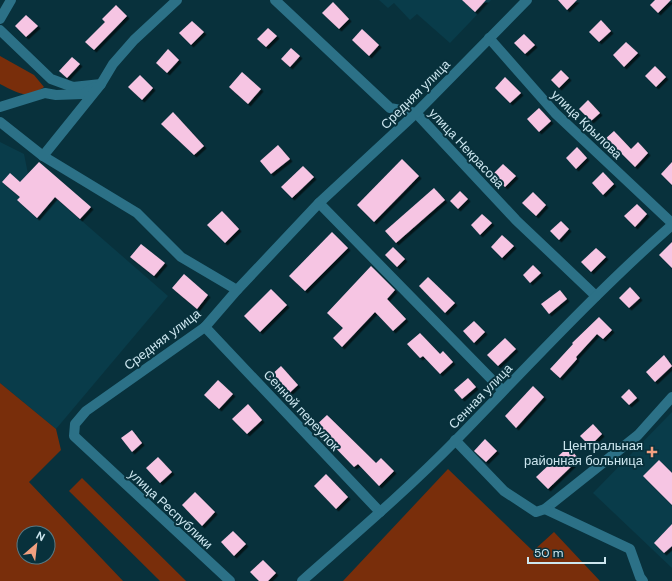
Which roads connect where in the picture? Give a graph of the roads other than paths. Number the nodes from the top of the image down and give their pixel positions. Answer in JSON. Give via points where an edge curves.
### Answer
{"nodes":[{"id":1,"x":11,"y":0,"type":"edge"},
{"id":2,"x":177,"y":0,"type":"edge"},
{"id":3,"x":275,"y":0,"type":"edge"},
{"id":4,"x":527,"y":0,"type":"edge"},
{"id":5,"x":0,"y":19,"type":"edge"},
{"id":6,"x":0,"y":30,"type":"edge"},
{"id":7,"x":489,"y":38,"type":"junction"},
{"id":8,"x":101,"y":84,"type":"junction"},
{"id":9,"x":0,"y":107,"type":"edge"},
{"id":10,"x":416,"y":113,"type":"junction"},
{"id":11,"x":0,"y":122,"type":"edge"},
{"id":12,"x":43,"y":156,"type":"junction"},
{"id":13,"x":319,"y":203,"type":"junction"},
{"id":14,"x":672,"y":224,"type":"edge"},
{"id":15,"x":237,"y":290,"type":"junction"},
{"id":16,"x":596,"y":296,"type":"junction"},
{"id":17,"x":205,"y":327,"type":"junction"},
{"id":18,"x":502,"y":390,"type":"junction"},
{"id":19,"x":672,"y":397,"type":"edge"},
{"id":20,"x":455,"y":440,"type":"junction"},
{"id":21,"x":95,"y":455,"type":"joint"},
{"id":22,"x":546,"y":509,"type":"junction"},
{"id":23,"x":380,"y":512,"type":"junction"},
{"id":24,"x":230,"y":581,"type":"edge"},
{"id":25,"x":302,"y":581,"type":"edge"},
{"id":26,"x":643,"y":581,"type":"edge"}],
"edges":[{"from":1,"to":5,"type":"street"},
{"from":2,"to":8,"type":"street","via":[[134,40],[113,64]]},
{"from":3,"to":10,"type":"street","name":"улица Некрасова","via":[[390,108]]},
{"from":4,"to":7,"type":"street","name":"Средняя улица"},
{"from":6,"to":8,"type":"street","via":[[51,79],[74,87]]},
{"from":7,"to":10,"type":"street","name":"Средняя улица"},
{"from":7,"to":14,"type":"street","name":"улица Крылова","via":[[555,113]]},
{"from":8,"to":9,"type":"street","via":[[83,94],[45,93]]},
{"from":8,"to":12,"type":"street"},
{"from":10,"to":13,"type":"street","name":"Средняя улица"},
{"from":10,"to":16,"type":"street","name":"улица Некрасова","via":[[516,220]]},
{"from":11,"to":12,"type":"street"},
{"from":12,"to":15,"type":"street","via":[[138,213],[181,257]]},
{"from":13,"to":15,"type":"street","name":"Средняя улица"},
{"from":13,"to":18,"type":"street"},
{"from":14,"to":16,"type":"street","name":"Сенная улица"},
{"from":15,"to":17,"type":"street","name":"Средняя улица"},
{"from":16,"to":18,"type":"street","name":"Сенная улица"},
{"from":17,"to":21,"type":"street","name":"Средняя улица","via":[[86,411],[75,424],[74,436]]},
{"from":17,"to":23,"type":"street","name":"Сенной переулок"},
{"from":18,"to":20,"type":"street","name":"Сенная улица"},
{"from":19,"to":22,"type":"street","via":[[638,435]]},
{"from":20,"to":22,"type":"street","via":[[504,491],[536,512]]},
{"from":20,"to":23,"type":"street","name":"Сенная улица"},
{"from":21,"to":24,"type":"street","name":"улица Республики"},
{"from":22,"to":26,"type":"street","via":[[630,548]]},
{"from":23,"to":25,"type":"street","name":"Сенная улица"}]}
